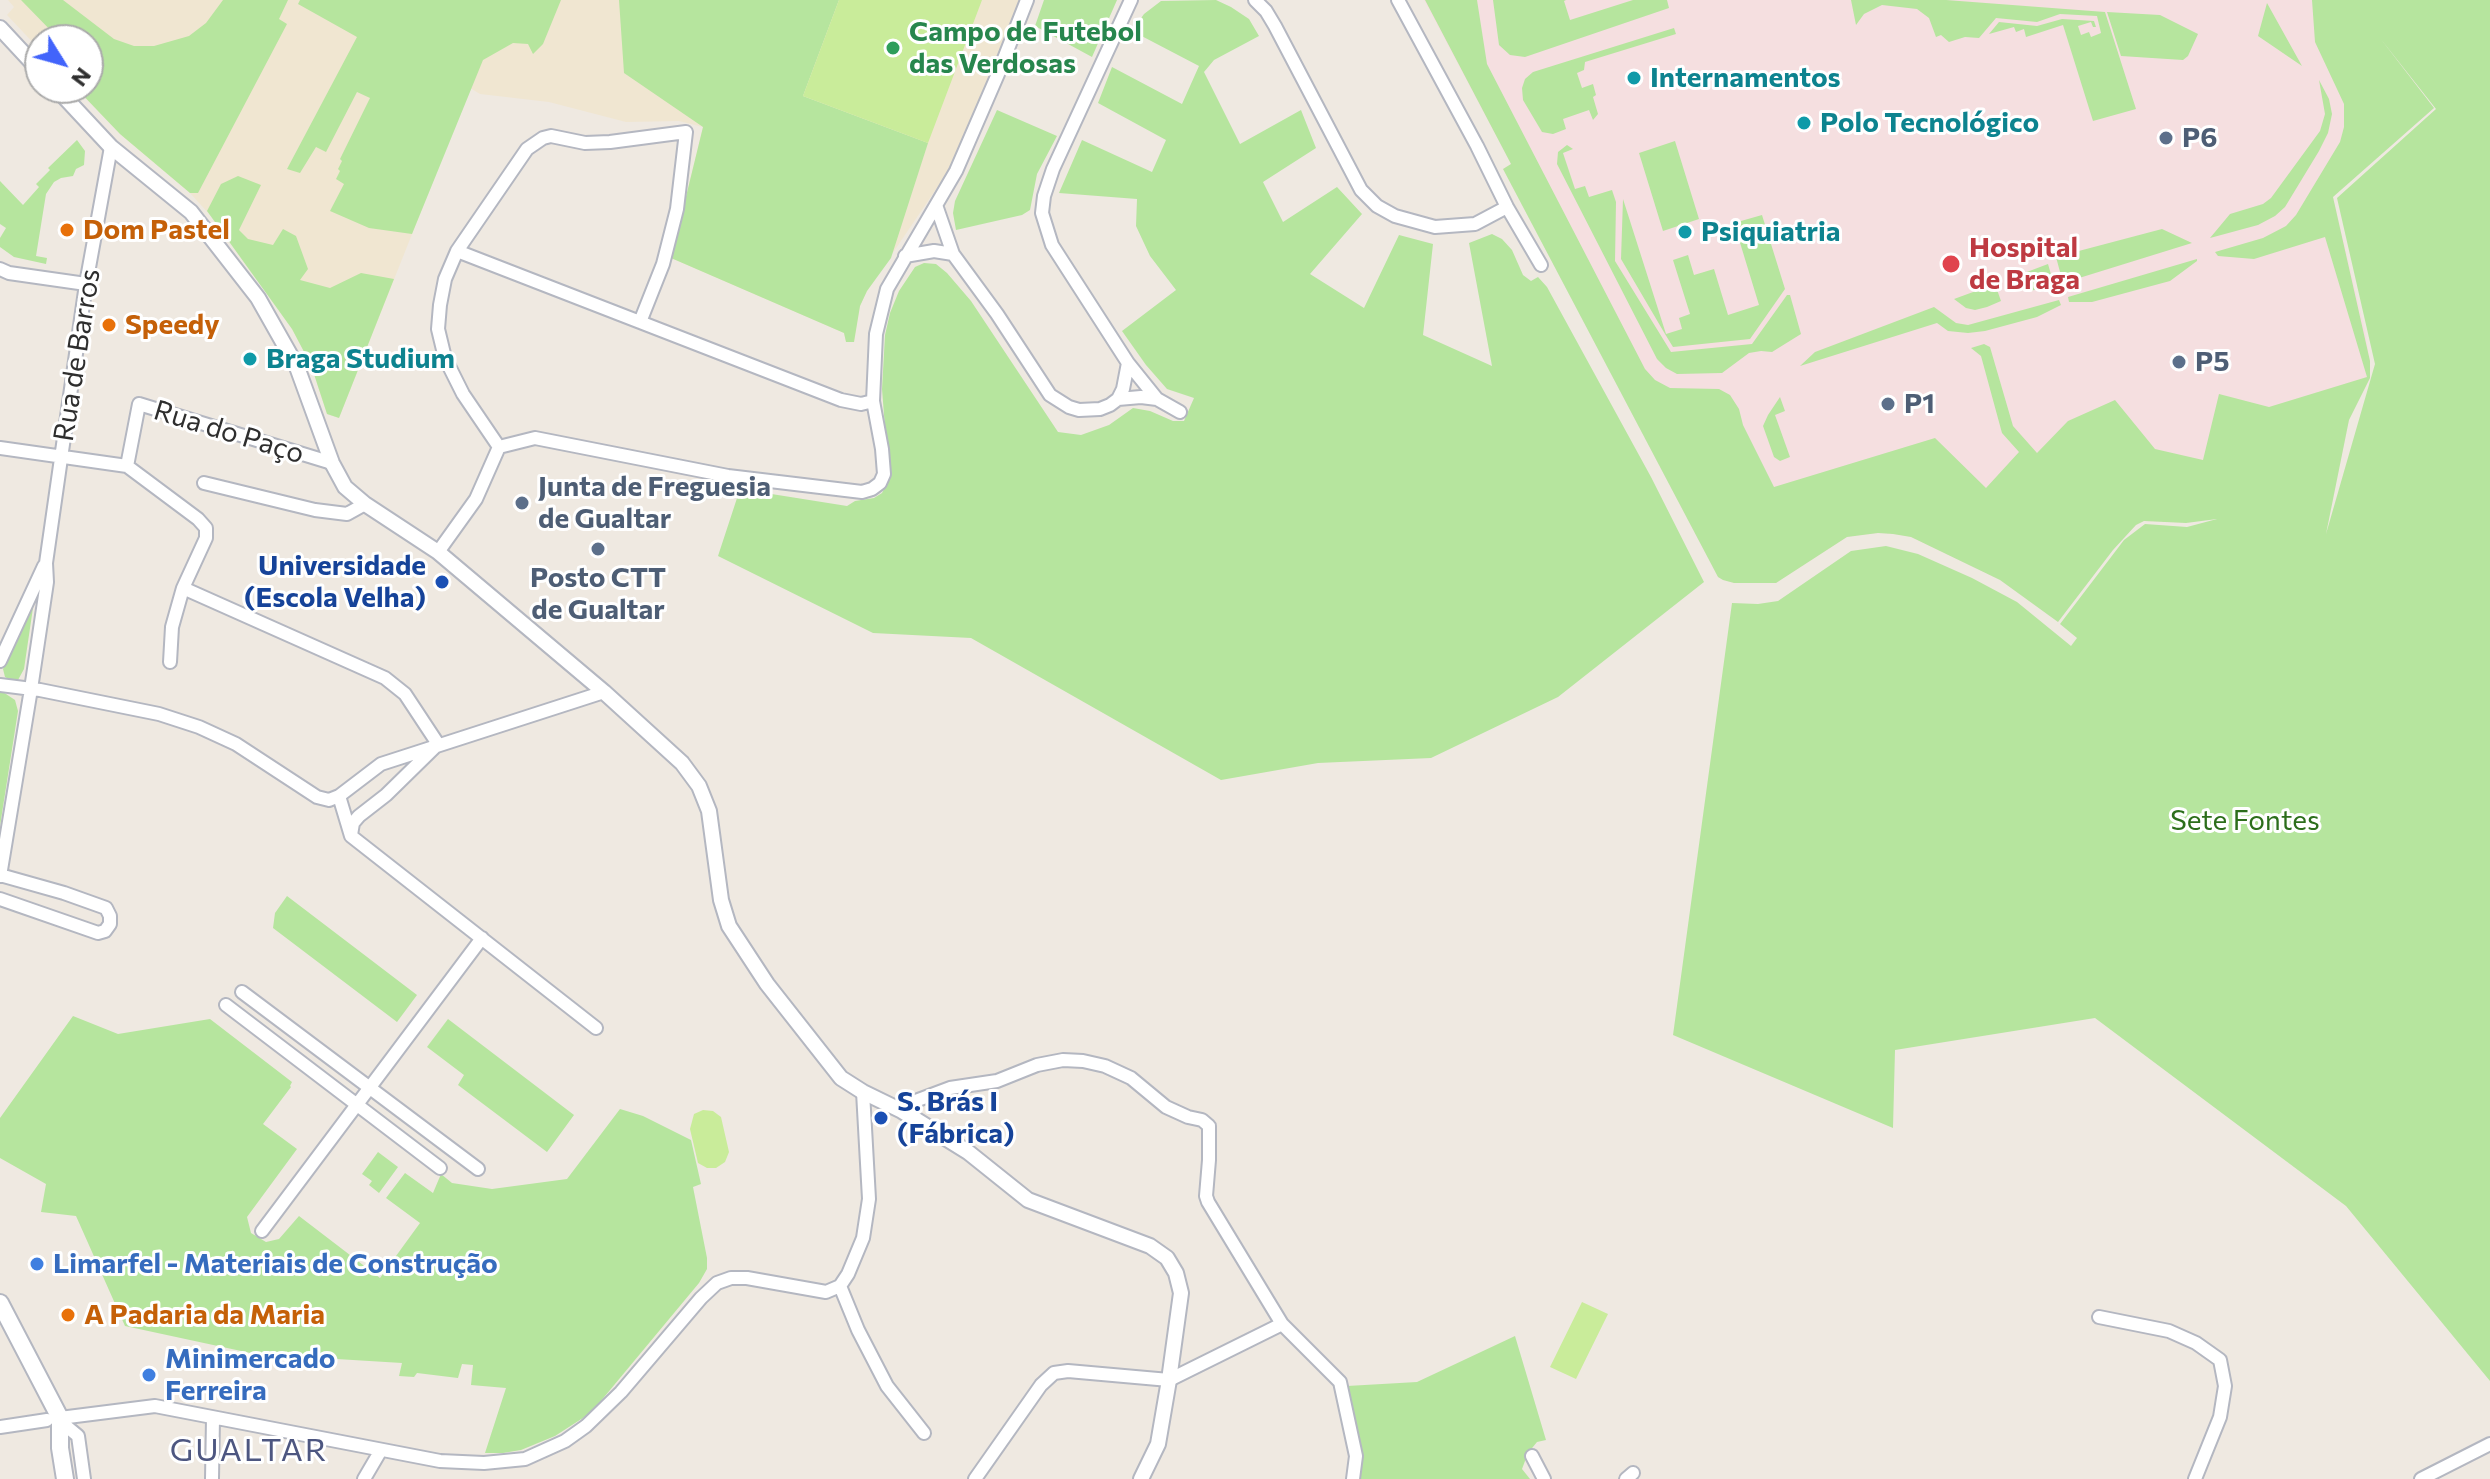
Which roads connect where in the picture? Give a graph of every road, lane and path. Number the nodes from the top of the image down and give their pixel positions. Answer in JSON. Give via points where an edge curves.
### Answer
{"nodes":[{"id":1,"x":1027,"y":0,"type":"edge"},
{"id":2,"x":1131,"y":0,"type":"edge"},
{"id":3,"x":1255,"y":0,"type":"edge"},
{"id":4,"x":1398,"y":0,"type":"edge"},
{"id":5,"x":0,"y":28,"type":"edge"},
{"id":6,"x":24,"y":54,"type":"edge"},
{"id":7,"x":71,"y":104,"type":"edge"},
{"id":8,"x":111,"y":147,"type":"junction"},
{"id":9,"x":936,"y":205,"type":"junction"},
{"id":10,"x":1507,"y":207,"type":"junction"},
{"id":11,"x":457,"y":251,"type":"junction"},
{"id":12,"x":953,"y":254,"type":"junction"},
{"id":13,"x":905,"y":256,"type":"junction"},
{"id":14,"x":1541,"y":265,"type":"dead end"},
{"id":15,"x":3,"y":274,"type":"edge"},
{"id":16,"x":86,"y":284,"type":"junction"},
{"id":17,"x":640,"y":322,"type":"junction"},
{"id":18,"x":1128,"y":363,"type":"junction"},
{"id":19,"x":1118,"y":399,"type":"junction"},
{"id":20,"x":1157,"y":399,"type":"junction"},
{"id":21,"x":873,"y":401,"type":"junction"},
{"id":22,"x":1180,"y":412,"type":"dead end"},
{"id":23,"x":499,"y":447,"type":"junction"},
{"id":24,"x":0,"y":448,"type":"edge"},
{"id":25,"x":61,"y":457,"type":"junction"},
{"id":26,"x":332,"y":463,"type":"junction"},
{"id":27,"x":127,"y":466,"type":"junction"},
{"id":28,"x":204,"y":483,"type":"dead end"},
{"id":29,"x":365,"y":504,"type":"junction"},
{"id":30,"x":438,"y":552,"type":"junction"},
{"id":31,"x":46,"y":563,"type":"junction"},
{"id":32,"x":183,"y":588,"type":"junction"},
{"id":33,"x":0,"y":661,"type":"edge"},
{"id":34,"x":170,"y":662,"type":"dead end"},
{"id":35,"x":0,"y":685,"type":"edge"},
{"id":36,"x":31,"y":689,"type":"junction"},
{"id":37,"x":604,"y":692,"type":"junction"},
{"id":38,"x":438,"y":744,"type":"junction"},
{"id":39,"x":339,"y":796,"type":"junction"},
{"id":40,"x":351,"y":836,"type":"junction"},
{"id":41,"x":1,"y":872,"type":"edge"},
{"id":42,"x":0,"y":899,"type":"edge"},
{"id":43,"x":482,"y":938,"type":"junction"},
{"id":44,"x":242,"y":992,"type":"dead end"},
{"id":45,"x":226,"y":1005,"type":"dead end"},
{"id":46,"x":596,"y":1028,"type":"dead end"},
{"id":47,"x":370,"y":1088,"type":"junction"},
{"id":48,"x":863,"y":1092,"type":"junction"},
{"id":49,"x":355,"y":1105,"type":"junction"},
{"id":50,"x":902,"y":1111,"type":"junction"},
{"id":51,"x":440,"y":1168,"type":"dead end"},
{"id":52,"x":478,"y":1169,"type":"dead end"},
{"id":53,"x":262,"y":1231,"type":"dead end"},
{"id":54,"x":840,"y":1286,"type":"junction"},
{"id":55,"x":0,"y":1303,"type":"edge"},
{"id":56,"x":2099,"y":1317,"type":"dead end"},
{"id":57,"x":1282,"y":1324,"type":"junction"},
{"id":58,"x":1169,"y":1380,"type":"junction"},
{"id":59,"x":213,"y":1418,"type":"junction"},
{"id":60,"x":54,"y":1419,"type":"junction"},
{"id":61,"x":0,"y":1427,"type":"edge"},
{"id":62,"x":924,"y":1433,"type":"dead end"},
{"id":63,"x":2490,"y":1444,"type":"edge"},
{"id":64,"x":381,"y":1450,"type":"junction"},
{"id":65,"x":1532,"y":1456,"type":"dead end"},
{"id":66,"x":65,"y":1479,"type":"edge"},
{"id":67,"x":84,"y":1479,"type":"edge"},
{"id":68,"x":212,"y":1479,"type":"edge"},
{"id":69,"x":364,"y":1479,"type":"edge"},
{"id":70,"x":975,"y":1479,"type":"edge"},
{"id":71,"x":1141,"y":1479,"type":"edge"},
{"id":72,"x":1353,"y":1479,"type":"edge"},
{"id":73,"x":1544,"y":1479,"type":"edge"},
{"id":74,"x":2195,"y":1479,"type":"edge"},
{"id":75,"x":2421,"y":1479,"type":"edge"}],
"edges":[{"from":1,"to":9,"type":"street","via":[[956,171]]},
{"from":2,"to":18,"type":"street","via":[[1053,169],[1042,213],[1052,245]]},
{"from":3,"to":10,"type":"street","via":[[1275,26],[1361,190],[1377,206],[1435,227],[1475,224]]},
{"from":4,"to":10,"type":"street"},
{"from":5,"to":6,"type":"street"},
{"from":7,"to":8,"type":"street"},
{"from":8,"to":16,"type":"street","name":"Rua de Barros"},
{"from":8,"to":26,"type":"street","via":[[191,212],[258,298],[297,367]]},
{"from":9,"to":12,"type":"street"},
{"from":9,"to":13,"type":"street"},
{"from":10,"to":14,"type":"street"},
{"from":11,"to":17,"type":"street"},
{"from":11,"to":17,"type":"street","via":[[520,158],[543,138],[610,142],[686,132],[677,209]]},
{"from":11,"to":23,"type":"street","via":[[445,279],[438,329],[463,394]]},
{"from":12,"to":13,"type":"street"},
{"from":12,"to":19,"type":"street","via":[[1050,395],[1079,410],[1100,409]]},
{"from":13,"to":21,"type":"street","via":[[880,311]]},
{"from":15,"to":16,"type":"street"},
{"from":16,"to":25,"type":"street","name":"Rua de Barros"},
{"from":17,"to":21,"type":"street","via":[[841,400]]},
{"from":18,"to":19,"type":"street"},
{"from":18,"to":20,"type":"street"},
{"from":19,"to":20,"type":"street"},
{"from":20,"to":22,"type":"street"},
{"from":21,"to":23,"type":"street","via":[[884,474],[880,483],[862,492],[728,476],[535,438]]},
{"from":23,"to":30,"type":"street","via":[[476,499]]},
{"from":24,"to":25,"type":"street"},
{"from":25,"to":27,"type":"street"},
{"from":25,"to":31,"type":"street","name":"Rua de Barros"},
{"from":26,"to":27,"type":"street","name":"Rua do Paço","via":[[139,404]]},
{"from":26,"to":29,"type":"street","via":[[345,487]]},
{"from":27,"to":32,"type":"street","via":[[206,528]]},
{"from":28,"to":29,"type":"street","via":[[325,512],[347,514]]},
{"from":29,"to":30,"type":"street"},
{"from":30,"to":37,"type":"street"},
{"from":31,"to":33,"type":"street"},
{"from":31,"to":36,"type":"street"},
{"from":32,"to":34,"type":"street","via":[[172,627]]},
{"from":32,"to":38,"type":"street","via":[[385,678],[405,694]]},
{"from":35,"to":36,"type":"street"},
{"from":36,"to":39,"type":"street","via":[[199,727],[236,744],[317,797]]},
{"from":36,"to":41,"type":"street"},
{"from":37,"to":38,"type":"street"},
{"from":37,"to":48,"type":"street","via":[[682,763],[699,786],[709,811],[729,926],[841,1078]]},
{"from":38,"to":39,"type":"street","via":[[381,764]]},
{"from":38,"to":40,"type":"street","via":[[359,816]]},
{"from":39,"to":40,"type":"street"},
{"from":40,"to":43,"type":"street"},
{"from":41,"to":42,"type":"street","via":[[106,908],[110,924],[98,933]]},
{"from":43,"to":46,"type":"street"},
{"from":43,"to":47,"type":"street"},
{"from":44,"to":47,"type":"street"},
{"from":45,"to":49,"type":"street"},
{"from":47,"to":49,"type":"street"},
{"from":47,"to":52,"type":"street"},
{"from":48,"to":50,"type":"street"},
{"from":48,"to":54,"type":"street","via":[[869,1199],[863,1238]]},
{"from":49,"to":51,"type":"street"},
{"from":49,"to":53,"type":"street"},
{"from":50,"to":57,"type":"street","via":[[950,1088],[997,1081],[1063,1060],[1105,1066],[1131,1078],[1166,1107],[1209,1126],[1208,1202]]},
{"from":50,"to":58,"type":"street","via":[[968,1152],[1028,1200],[1150,1246],[1167,1258],[1181,1293]]},
{"from":54,"to":62,"type":"street","via":[[887,1386]]},
{"from":54,"to":64,"type":"street","via":[[826,1292],[747,1278],[717,1283],[586,1426],[525,1459],[440,1461]]},
{"from":55,"to":60,"type":"main road","via":[[31,1360]]},
{"from":56,"to":74,"type":"street","via":[[2169,1331],[2220,1360],[2225,1386],[2220,1417]]},
{"from":57,"to":58,"type":"street"},
{"from":57,"to":72,"type":"street","via":[[1340,1382],[1356,1456]]},
{"from":58,"to":70,"type":"street","via":[[1054,1373]]},
{"from":58,"to":71,"type":"street","via":[[1158,1444]]},
{"from":59,"to":60,"type":"street","via":[[146,1405]]},
{"from":59,"to":64,"type":"street"},
{"from":59,"to":68,"type":"street"},
{"from":60,"to":61,"type":"street"},
{"from":60,"to":66,"type":"main road"},
{"from":60,"to":67,"type":"street","via":[[78,1436]]},
{"from":63,"to":75,"type":"street"},
{"from":64,"to":69,"type":"street"},
{"from":65,"to":73,"type":"street"}]}
